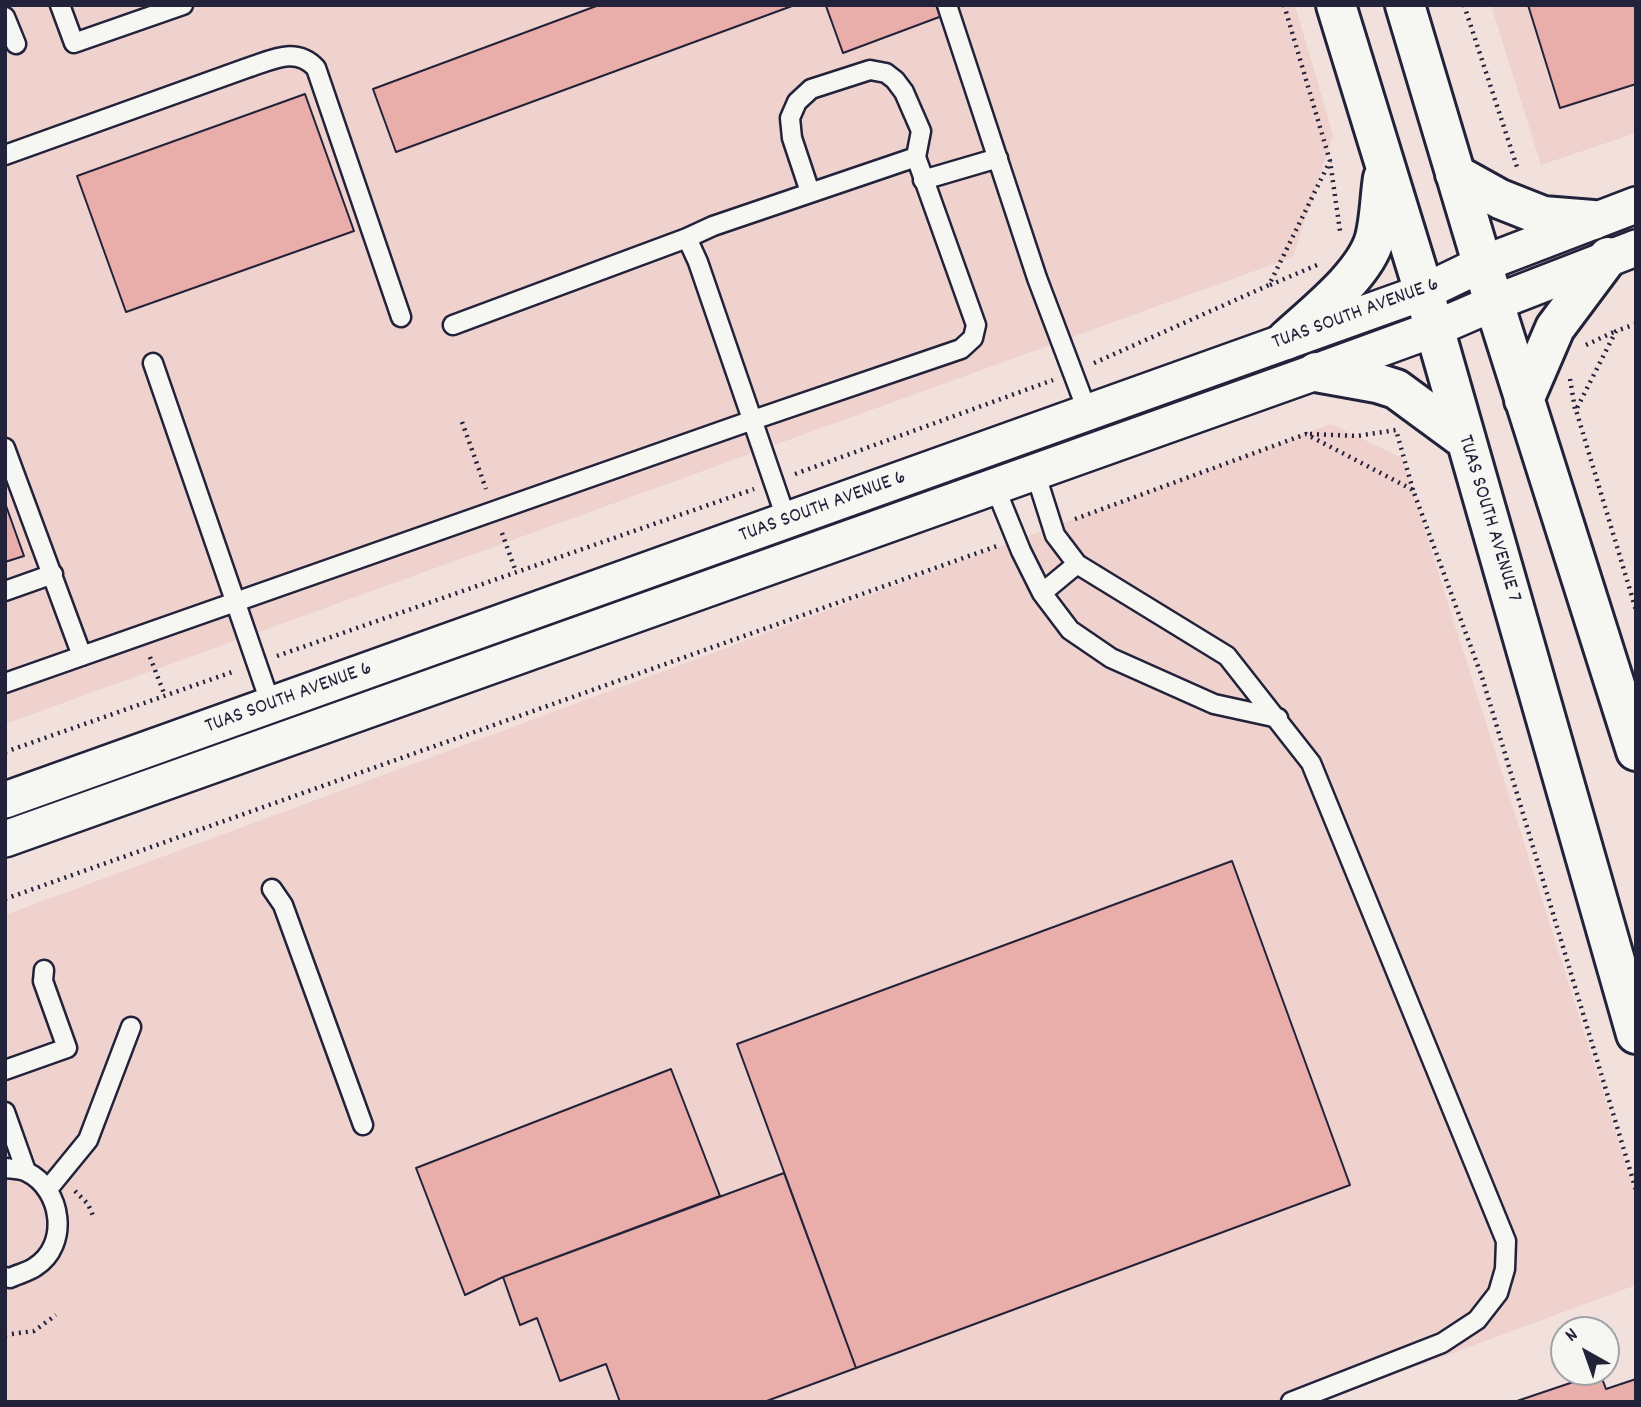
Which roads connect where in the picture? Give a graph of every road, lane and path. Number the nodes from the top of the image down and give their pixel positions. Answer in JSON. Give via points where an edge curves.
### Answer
{"nodes":[{"id":1,"x":61,"y":5,"type":"edge"},
{"id":2,"x":183,"y":5,"type":"edge"},
{"id":3,"x":947,"y":5,"type":"edge"},
{"id":4,"x":1284,"y":5,"type":"edge"},
{"id":5,"x":1336,"y":5,"type":"edge"},
{"id":6,"x":1405,"y":5,"type":"edge"},
{"id":7,"x":1464,"y":5,"type":"edge"},
{"id":8,"x":5,"y":17,"type":"edge"},
{"id":9,"x":16,"y":44,"type":"dead end"},
{"id":10,"x":5,"y":155,"type":"edge"},
{"id":11,"x":916,"y":157,"type":"junction"},
{"id":12,"x":998,"y":158,"type":"junction"},
{"id":13,"x":1330,"y":161,"type":"junction"},
{"id":14,"x":1384,"y":168,"type":"junction"},
{"id":15,"x":1455,"y":174,"type":"junction"},
{"id":16,"x":1521,"y":178,"type":"dead end"},
{"id":17,"x":923,"y":180,"type":"junction"},
{"id":18,"x":810,"y":192,"type":"junction"},
{"id":19,"x":1636,"y":205,"type":"edge"},
{"id":20,"x":1593,"y":220,"type":"junction"},
{"id":21,"x":687,"y":238,"type":"junction"},
{"id":22,"x":1341,"y":240,"type":"dead end"},
{"id":23,"x":1622,"y":253,"type":"edge"},
{"id":24,"x":1318,"y":264,"type":"dead end"},
{"id":25,"x":1482,"y":264,"type":"junction"},
{"id":26,"x":1269,"y":285,"type":"junction"},
{"id":27,"x":1424,"y":292,"type":"junction"},
{"id":28,"x":1494,"y":303,"type":"junction"},
{"id":29,"x":401,"y":317,"type":"dead end"},
{"id":30,"x":1636,"y":324,"type":"edge"},
{"id":31,"x":453,"y":326,"type":"dead end"},
{"id":32,"x":1434,"y":329,"type":"junction"},
{"id":33,"x":1616,"y":331,"type":"junction"},
{"id":34,"x":1286,"y":340,"type":"junction"},
{"id":35,"x":1578,"y":349,"type":"dead end"},
{"id":36,"x":153,"y":363,"type":"dead end"},
{"id":37,"x":1568,"y":368,"type":"dead end"},
{"id":38,"x":1073,"y":372,"type":"junction"},
{"id":39,"x":1316,"y":372,"type":"junction"},
{"id":40,"x":1524,"y":400,"type":"junction"},
{"id":41,"x":1576,"y":410,"type":"junction"},
{"id":42,"x":1088,"y":412,"type":"junction"},
{"id":43,"x":753,"y":420,"type":"junction"},
{"id":44,"x":1306,"y":434,"type":"junction"},
{"id":45,"x":1464,"y":439,"type":"junction"},
{"id":46,"x":5,"y":448,"type":"edge"},
{"id":47,"x":1035,"y":472,"type":"junction"},
{"id":48,"x":774,"y":482,"type":"junction"},
{"id":49,"x":995,"y":487,"type":"junction"},
{"id":50,"x":1413,"y":490,"type":"junction"},
{"id":51,"x":787,"y":521,"type":"junction"},
{"id":52,"x":1053,"y":527,"type":"junction"},
{"id":53,"x":1016,"y":539,"type":"junction"},
{"id":54,"x":1077,"y":564,"type":"junction"},
{"id":55,"x":53,"y":574,"type":"junction"},
{"id":56,"x":5,"y":591,"type":"edge"},
{"id":57,"x":1042,"y":593,"type":"junction"},
{"id":58,"x":235,"y":603,"type":"junction"},
{"id":59,"x":1636,"y":610,"type":"edge"},
{"id":60,"x":82,"y":656,"type":"junction"},
{"id":61,"x":149,"y":656,"type":"dead end"},
{"id":62,"x":257,"y":663,"type":"junction"},
{"id":63,"x":5,"y":683,"type":"edge"},
{"id":64,"x":165,"y":696,"type":"junction"},
{"id":65,"x":271,"y":705,"type":"junction"},
{"id":66,"x":1278,"y":718,"type":"junction"},
{"id":67,"x":1636,"y":751,"type":"edge"},
{"id":68,"x":5,"y":752,"type":"edge"},
{"id":69,"x":5,"y":800,"type":"edge"},
{"id":70,"x":5,"y":839,"type":"edge"},
{"id":71,"x":272,"y":889,"type":"dead end"},
{"id":72,"x":5,"y":899,"type":"edge"},
{"id":73,"x":44,"y":970,"type":"dead end"},
{"id":74,"x":131,"y":1027,"type":"dead end"},
{"id":75,"x":1636,"y":1034,"type":"edge"},
{"id":76,"x":5,"y":1070,"type":"edge"},
{"id":77,"x":5,"y":1112,"type":"edge"},
{"id":78,"x":363,"y":1125,"type":"dead end"},
{"id":79,"x":5,"y":1168,"type":"edge"},
{"id":80,"x":26,"y":1171,"type":"junction"},
{"id":81,"x":48,"y":1189,"type":"junction"},
{"id":82,"x":1636,"y":1190,"type":"edge"},
{"id":83,"x":74,"y":1191,"type":"dead end"},
{"id":84,"x":94,"y":1218,"type":"dead end"},
{"id":85,"x":5,"y":1277,"type":"edge"},
{"id":86,"x":56,"y":1315,"type":"dead end"},
{"id":87,"x":5,"y":1335,"type":"edge"},
{"id":88,"x":1291,"y":1402,"type":"edge"}],
"edges":[{"from":1,"to":2,"type":"lane","via":[[74,43]]},
{"from":3,"to":12,"type":"lane"},
{"from":4,"to":13,"type":"path"},
{"from":5,"to":14,"type":"street","name":"TUAS SOUTH AVENUE 7"},
{"from":6,"to":15,"type":"street"},
{"from":7,"to":16,"type":"path"},
{"from":8,"to":9,"type":"lane"},
{"from":10,"to":29,"type":"lane","via":[[247,68],[295,55],[307,58],[316,68]]},
{"from":11,"to":17,"type":"lane"},
{"from":11,"to":18,"type":"lane"},
{"from":11,"to":18,"type":"lane","via":[[921,131],[904,92],[886,73],[870,69],[811,89],[797,102],[790,118],[792,138]]},
{"from":12,"to":17,"type":"lane"},
{"from":12,"to":38,"type":"lane"},
{"from":13,"to":22,"type":"path"},
{"from":13,"to":26,"type":"path"},
{"from":14,"to":27,"type":"street","name":"TUAS SOUTH AVENUE 7"},
{"from":14,"to":34,"type":"street","via":[[1375,239],[1361,265]]},
{"from":15,"to":20,"type":"street","via":[[1544,216]]},
{"from":15,"to":25,"type":"street"},
{"from":17,"to":43,"type":"lane","via":[[976,325],[973,338],[961,349]]},
{"from":18,"to":21,"type":"lane"},
{"from":19,"to":20,"type":"street","name":"TUAS SOUTH AVENUE 6"},
{"from":20,"to":25,"type":"street","name":"TUAS SOUTH AVENUE 6"},
{"from":21,"to":31,"type":"lane"},
{"from":21,"to":43,"type":"lane"},
{"from":23,"to":28,"type":"street","name":"TUAS SOUTH AVENUE 6"},
{"from":23,"to":40,"type":"street","via":[[1555,328]]},
{"from":24,"to":26,"type":"path"},
{"from":25,"to":27,"type":"street","name":"TUAS SOUTH AVENUE 6"},
{"from":25,"to":28,"type":"street"},
{"from":26,"to":38,"type":"path"},
{"from":27,"to":32,"type":"street","name":"TUAS SOUTH AVENUE 7"},
{"from":27,"to":34,"type":"street","name":"TUAS SOUTH AVENUE 6"},
{"from":28,"to":32,"type":"street","name":"TUAS SOUTH AVENUE 6"},
{"from":28,"to":40,"type":"street"},
{"from":30,"to":33,"type":"path"},
{"from":32,"to":39,"type":"street","name":"TUAS SOUTH AVENUE 6"},
{"from":32,"to":45,"type":"street","name":"TUAS SOUTH AVENUE 7"},
{"from":33,"to":35,"type":"path"},
{"from":33,"to":41,"type":"path"},
{"from":34,"to":42,"type":"street","name":"TUAS SOUTH AVENUE 6"},
{"from":36,"to":58,"type":"lane"},
{"from":37,"to":41,"type":"path"},
{"from":38,"to":42,"type":"lane"},
{"from":38,"to":48,"type":"path"},
{"from":39,"to":45,"type":"street","via":[[1396,389]]},
{"from":39,"to":47,"type":"street","name":"TUAS SOUTH AVENUE 6"},
{"from":40,"to":67,"type":"street"},
{"from":41,"to":59,"type":"path"},
{"from":42,"to":51,"type":"street","name":"TUAS SOUTH AVENUE 6"},
{"from":43,"to":48,"type":"lane"},
{"from":43,"to":58,"type":"lane"},
{"from":44,"to":50,"type":"path"},
{"from":44,"to":50,"type":"path","via":[[1357,436],[1396,430]]},
{"from":44,"to":52,"type":"path"},
{"from":45,"to":75,"type":"street","name":"TUAS SOUTH AVENUE 7"},
{"from":46,"to":55,"type":"lane"},
{"from":47,"to":49,"type":"street","name":"TUAS SOUTH AVENUE 6"},
{"from":47,"to":52,"type":"lane"},
{"from":48,"to":51,"type":"lane"},
{"from":48,"to":62,"type":"path"},
{"from":49,"to":53,"type":"lane"},
{"from":49,"to":70,"type":"street","name":"TUAS SOUTH AVENUE 6"},
{"from":50,"to":82,"type":"path","via":[[1482,677]]},
{"from":51,"to":65,"type":"street","name":"TUAS SOUTH AVENUE 6"},
{"from":52,"to":54,"type":"lane"},
{"from":53,"to":57,"type":"lane"},
{"from":53,"to":72,"type":"path"},
{"from":54,"to":57,"type":"lane"},
{"from":54,"to":66,"type":"lane","via":[[1227,656]]},
{"from":55,"to":56,"type":"lane"},
{"from":55,"to":60,"type":"lane"},
{"from":57,"to":66,"type":"lane","via":[[1070,630],[1111,658],[1214,704]]},
{"from":58,"to":60,"type":"lane"},
{"from":58,"to":62,"type":"lane"},
{"from":60,"to":63,"type":"lane"},
{"from":61,"to":64,"type":"path"},
{"from":62,"to":64,"type":"path"},
{"from":62,"to":65,"type":"lane"},
{"from":64,"to":68,"type":"path"},
{"from":65,"to":69,"type":"street","name":"TUAS SOUTH AVENUE 6"},
{"from":66,"to":88,"type":"lane","via":[[1311,763],[1506,1241],[1498,1293],[1477,1320],[1441,1343]]},
{"from":71,"to":78,"type":"lane","via":[[283,905]]},
{"from":73,"to":76,"type":"lane","via":[[43,981],[67,1048]]},
{"from":74,"to":81,"type":"lane","via":[[88,1140]]},
{"from":77,"to":80,"type":"lane"},
{"from":79,"to":80,"type":"lane"},
{"from":80,"to":81,"type":"lane"},
{"from":81,"to":85,"type":"lane","via":[[59,1216],[54,1245],[36,1267]]},
{"from":83,"to":84,"type":"path","via":[[88,1204]]},
{"from":86,"to":87,"type":"path","via":[[34,1331]]}]}
